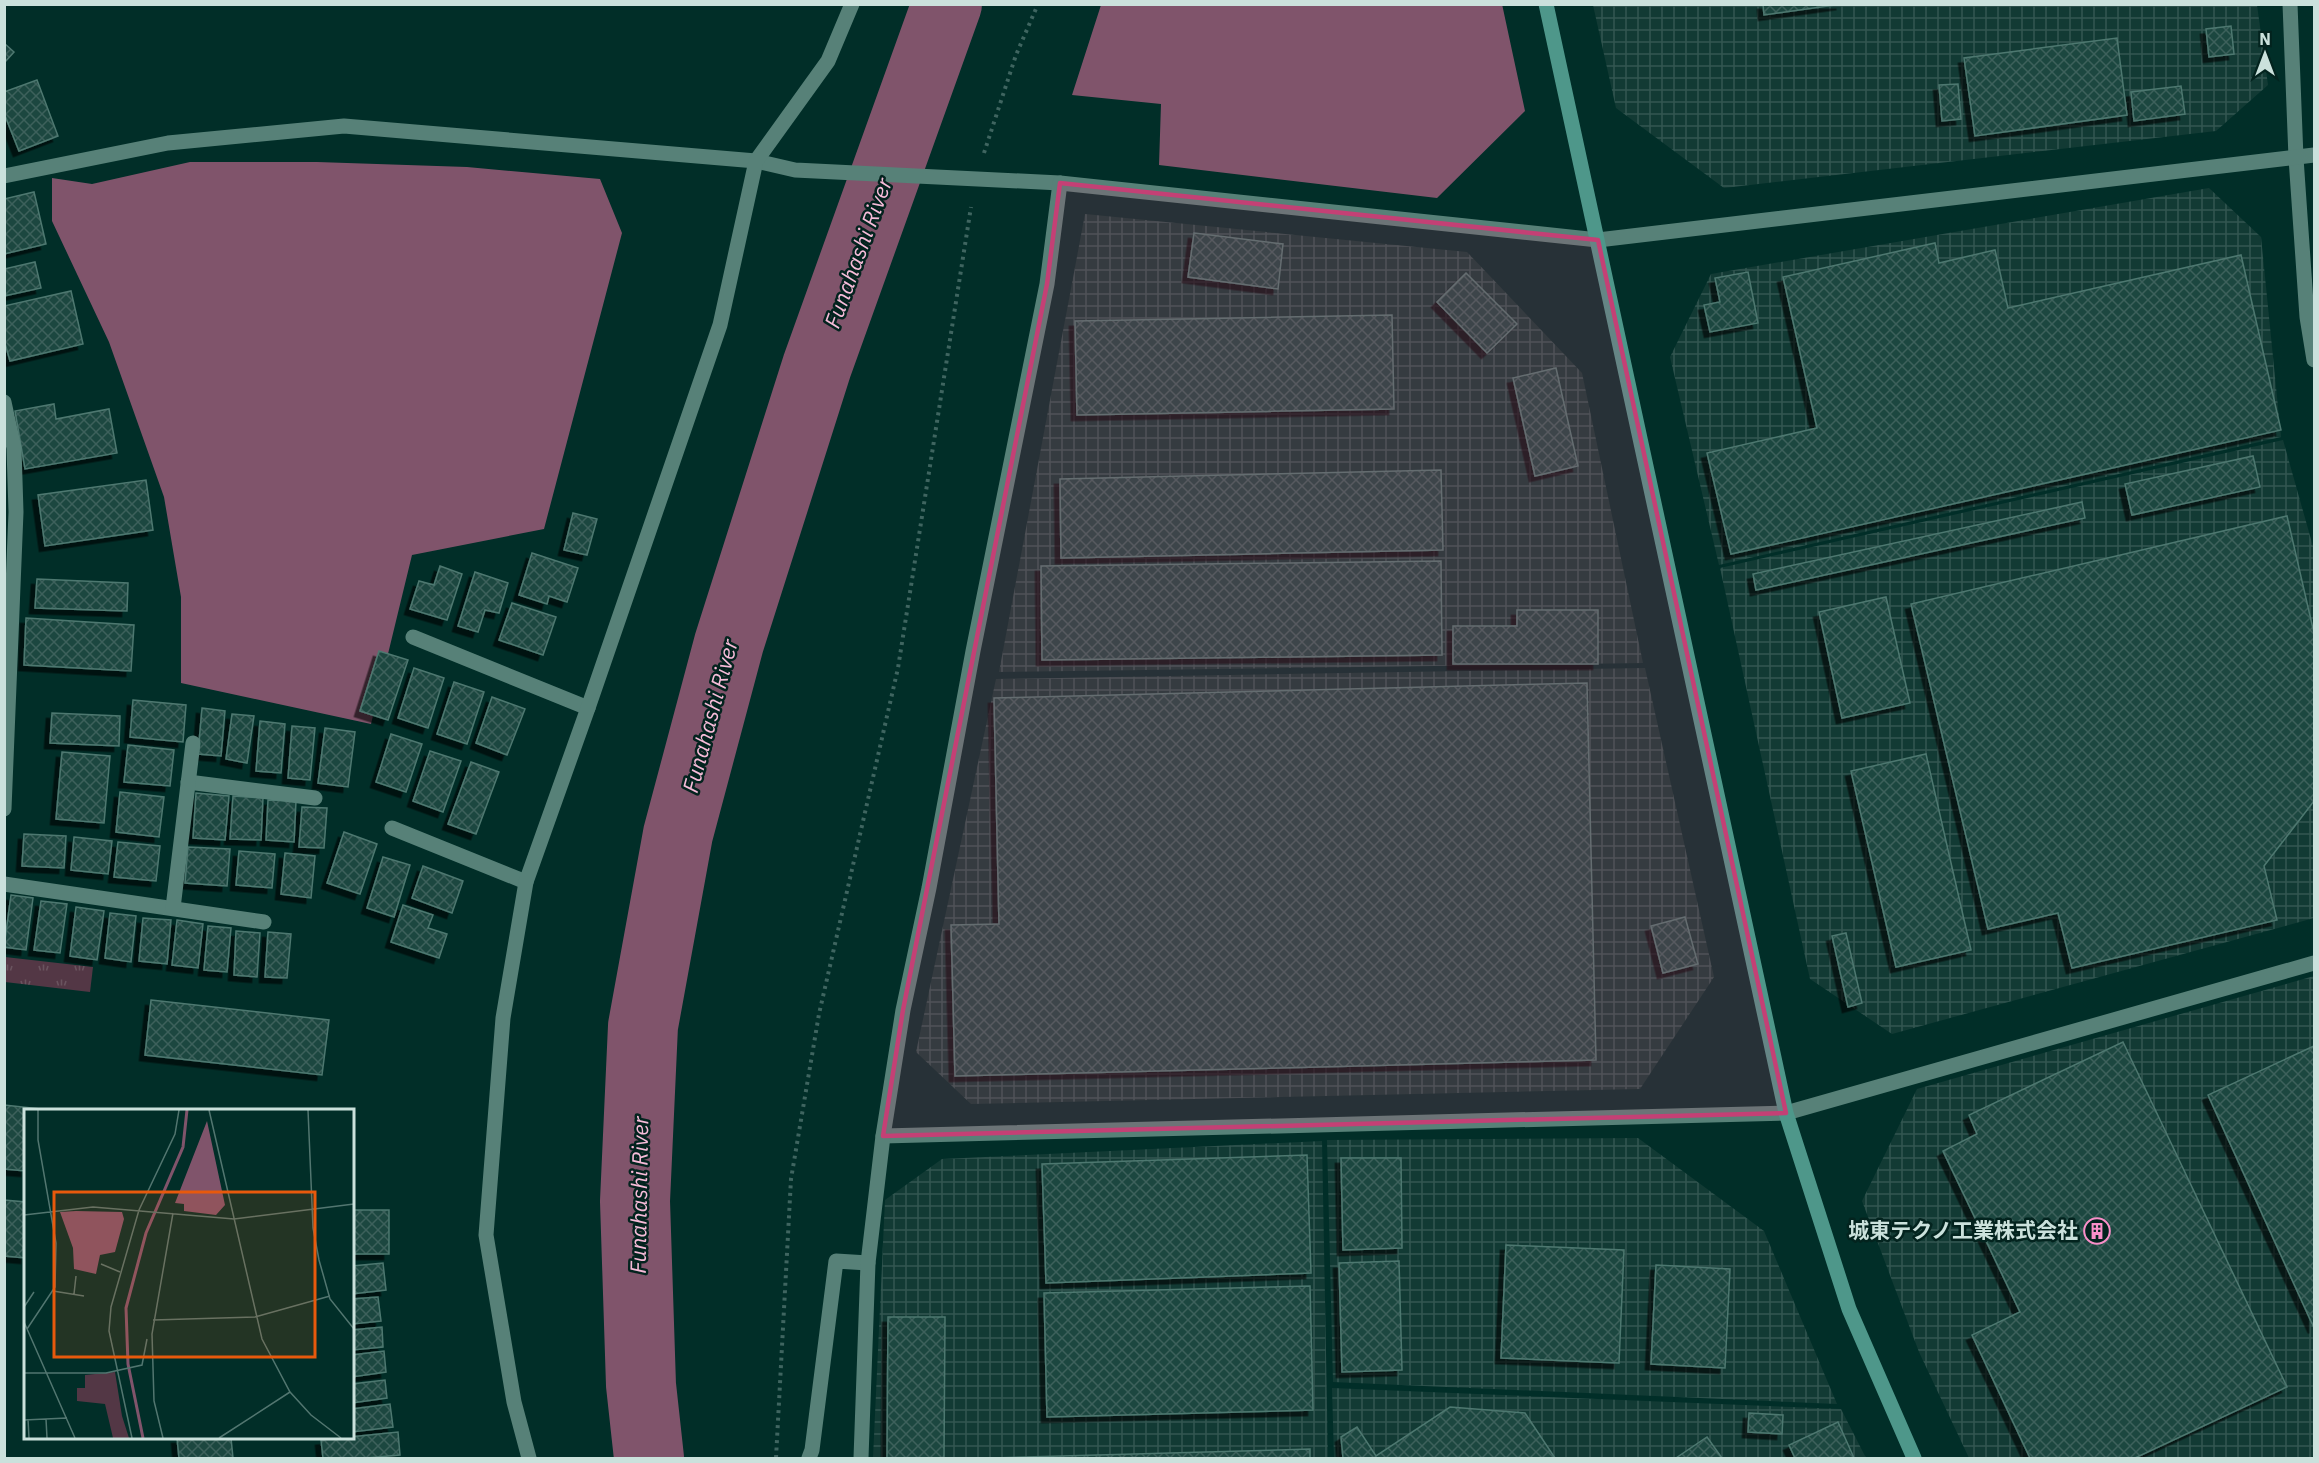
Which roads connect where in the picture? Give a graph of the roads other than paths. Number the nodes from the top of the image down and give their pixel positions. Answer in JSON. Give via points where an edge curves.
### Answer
{"nodes":[{"id":1,"x":852,"y":4,"type":"edge"},
{"id":2,"x":1546,"y":4,"type":"edge"},
{"id":3,"x":2290,"y":4,"type":"edge"},
{"id":4,"x":2314,"y":155,"type":"edge"},
{"id":5,"x":2296,"y":158,"type":"junction"},
{"id":6,"x":756,"y":161,"type":"junction"},
{"id":7,"x":4,"y":176,"type":"edge"},
{"id":8,"x":1060,"y":183,"type":"junction"},
{"id":9,"x":1598,"y":240,"type":"junction"},
{"id":10,"x":2314,"y":360,"type":"edge"},
{"id":11,"x":4,"y":402,"type":"edge"},
{"id":12,"x":413,"y":637,"type":"dead end"},
{"id":13,"x":588,"y":708,"type":"junction"},
{"id":14,"x":194,"y":743,"type":"dead end"},
{"id":15,"x":188,"y":782,"type":"junction"},
{"id":16,"x":315,"y":798,"type":"dead end"},
{"id":17,"x":4,"y":809,"type":"edge"},
{"id":18,"x":392,"y":828,"type":"dead end"},
{"id":19,"x":526,"y":882,"type":"junction"},
{"id":20,"x":4,"y":884,"type":"edge"},
{"id":21,"x":173,"y":908,"type":"junction"},
{"id":22,"x":264,"y":922,"type":"dead end"},
{"id":23,"x":2314,"y":963,"type":"edge"},
{"id":24,"x":1786,"y":1113,"type":"junction"},
{"id":25,"x":883,"y":1136,"type":"junction"},
{"id":26,"x":868,"y":1263,"type":"junction"},
{"id":27,"x":529,"y":1458,"type":"edge"},
{"id":28,"x":809,"y":1458,"type":"edge"},
{"id":29,"x":861,"y":1458,"type":"edge"},
{"id":30,"x":1914,"y":1458,"type":"edge"}],
"edges":[{"from":1,"to":6,"type":"street","via":[[828,61]]},
{"from":2,"to":9,"type":"street"},
{"from":3,"to":5,"type":"street"},
{"from":4,"to":5,"type":"street"},
{"from":5,"to":9,"type":"street"},
{"from":5,"to":10,"type":"street","via":[[2307,317]]},
{"from":6,"to":7,"type":"street","via":[[344,126],[168,143]]},
{"from":6,"to":8,"type":"street","via":[[795,170]]},
{"from":6,"to":13,"type":"street","via":[[720,325]]},
{"from":8,"to":9,"type":"street"},
{"from":8,"to":25,"type":"street","via":[[1047,284],[903,1010]]},
{"from":9,"to":24,"type":"street"},
{"from":11,"to":17,"type":"street","via":[[14,448],[16,512]]},
{"from":12,"to":13,"type":"street"},
{"from":13,"to":19,"type":"street"},
{"from":14,"to":15,"type":"street"},
{"from":15,"to":16,"type":"street"},
{"from":15,"to":21,"type":"street"},
{"from":18,"to":19,"type":"street"},
{"from":19,"to":27,"type":"street","via":[[503,1018],[486,1235],[514,1402]]},
{"from":20,"to":21,"type":"street"},
{"from":21,"to":22,"type":"street"},
{"from":23,"to":24,"type":"street"},
{"from":24,"to":25,"type":"street"},
{"from":24,"to":30,"type":"street","via":[[1849,1309]]},
{"from":25,"to":26,"type":"street"},
{"from":26,"to":28,"type":"street","via":[[836,1262]]},
{"from":26,"to":29,"type":"street"}]}
